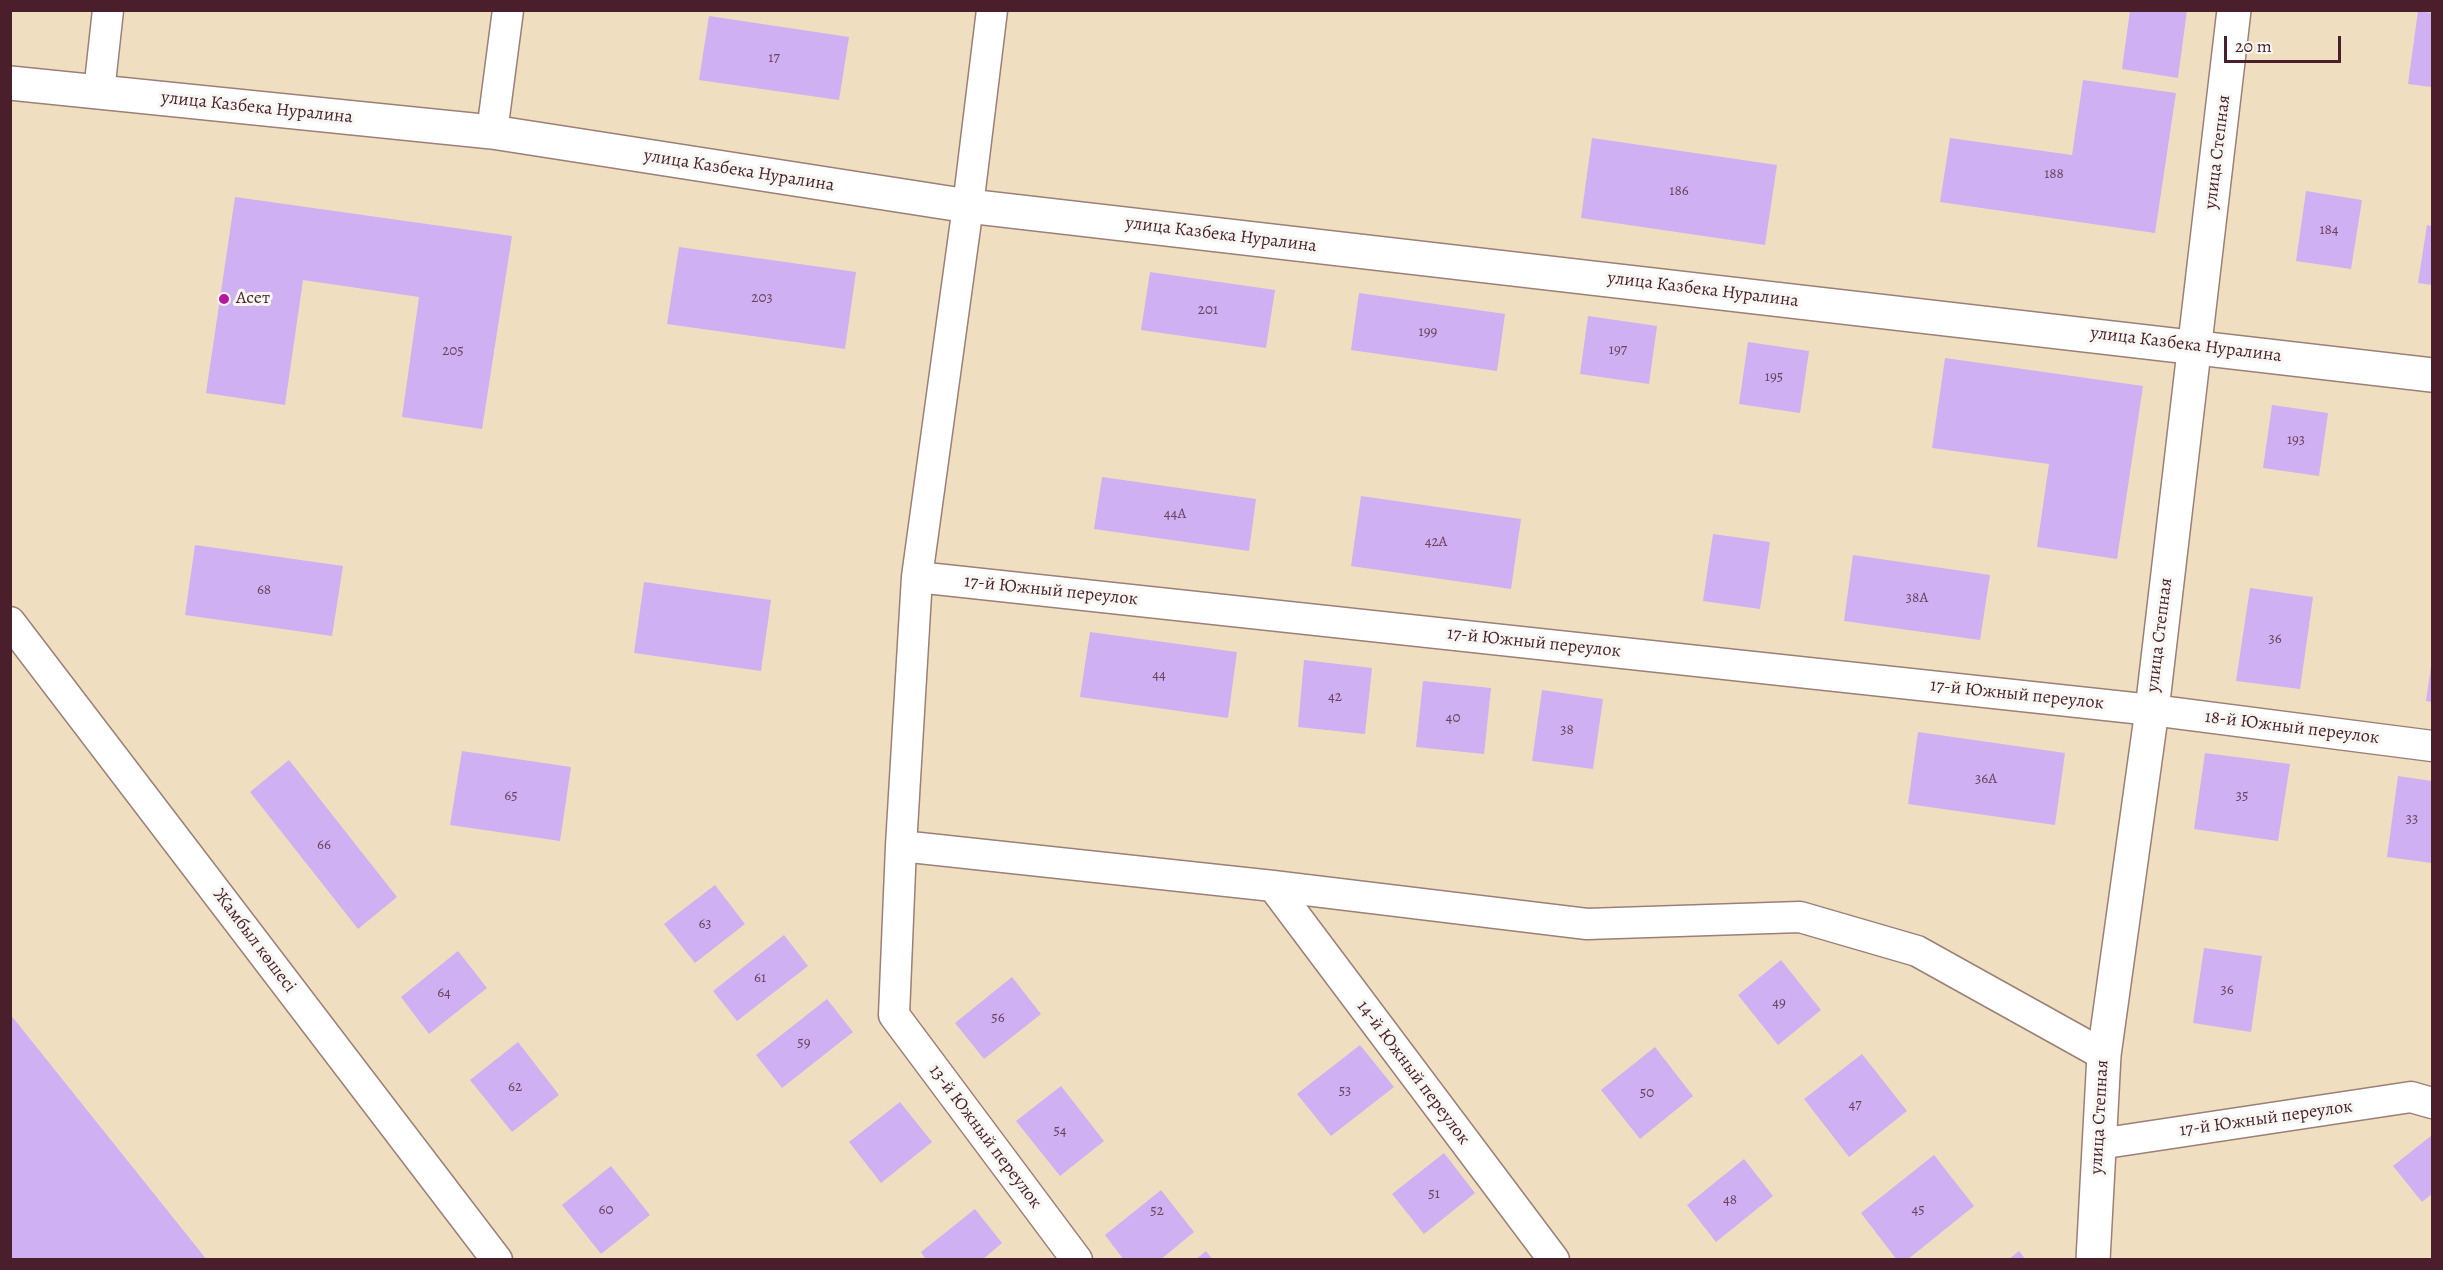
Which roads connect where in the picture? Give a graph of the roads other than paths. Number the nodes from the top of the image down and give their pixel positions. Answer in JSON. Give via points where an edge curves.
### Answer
{"nodes":[{"id":1,"x":108,"y":10,"type":"edge"},
{"id":2,"x":508,"y":10,"type":"edge"},
{"id":3,"x":992,"y":10,"type":"edge"},
{"id":4,"x":2234,"y":10,"type":"edge"},
{"id":5,"x":10,"y":83,"type":"edge"},
{"id":6,"x":99,"y":92,"type":"junction"},
{"id":7,"x":492,"y":132,"type":"junction"},
{"id":8,"x":968,"y":206,"type":"junction"},
{"id":9,"x":2195,"y":346,"type":"junction"},
{"id":10,"x":2433,"y":375,"type":"edge"},
{"id":11,"x":917,"y":577,"type":"junction"},
{"id":12,"x":10,"y":622,"type":"edge"},
{"id":13,"x":2151,"y":710,"type":"junction"},
{"id":14,"x":2433,"y":746,"type":"edge"},
{"id":15,"x":901,"y":846,"type":"junction"},
{"id":16,"x":1273,"y":886,"type":"junction"},
{"id":17,"x":2103,"y":1055,"type":"junction"},
{"id":18,"x":2433,"y":1103,"type":"edge"},
{"id":19,"x":2099,"y":1144,"type":"junction"},
{"id":20,"x":497,"y":1260,"type":"edge"},
{"id":21,"x":1077,"y":1260,"type":"edge"},
{"id":22,"x":1554,"y":1260,"type":"edge"},
{"id":23,"x":2093,"y":1260,"type":"edge"}],
"edges":[{"from":1,"to":6,"type":"street"},
{"from":2,"to":7,"type":"street"},
{"from":3,"to":8,"type":"street"},
{"from":4,"to":9,"type":"street","name":"улица Степная"},
{"from":5,"to":6,"type":"street","name":"улица Казбека Нуралина"},
{"from":6,"to":7,"type":"street","name":"улица Казбека Нуралина"},
{"from":7,"to":8,"type":"street","name":"улица Казбека Нуралина"},
{"from":8,"to":9,"type":"street","name":"улица Казбека Нуралина"},
{"from":8,"to":11,"type":"street"},
{"from":9,"to":10,"type":"street","name":"улица Казбека Нуралина"},
{"from":9,"to":13,"type":"street","name":"улица Степная"},
{"from":11,"to":13,"type":"street","name":"17-й Южный переулок"},
{"from":11,"to":15,"type":"street"},
{"from":12,"to":20,"type":"street","name":"Жамбыл көшесі"},
{"from":13,"to":14,"type":"street","name":"18-й Южный переулок"},
{"from":13,"to":17,"type":"street","name":"улица Степная"},
{"from":15,"to":16,"type":"street"},
{"from":15,"to":21,"type":"street","name":"13-й Южный переулок","via":[[894,1015]]},
{"from":16,"to":17,"type":"street","via":[[1587,924],[1800,917],[1917,951]]},
{"from":16,"to":22,"type":"street","name":"14-й Южный переулок"},
{"from":17,"to":19,"type":"street","name":"улица Степная"},
{"from":18,"to":19,"type":"street","name":"17-й Южный переулок","via":[[2411,1097]]},
{"from":19,"to":23,"type":"street","name":"улица Степная"}]}
